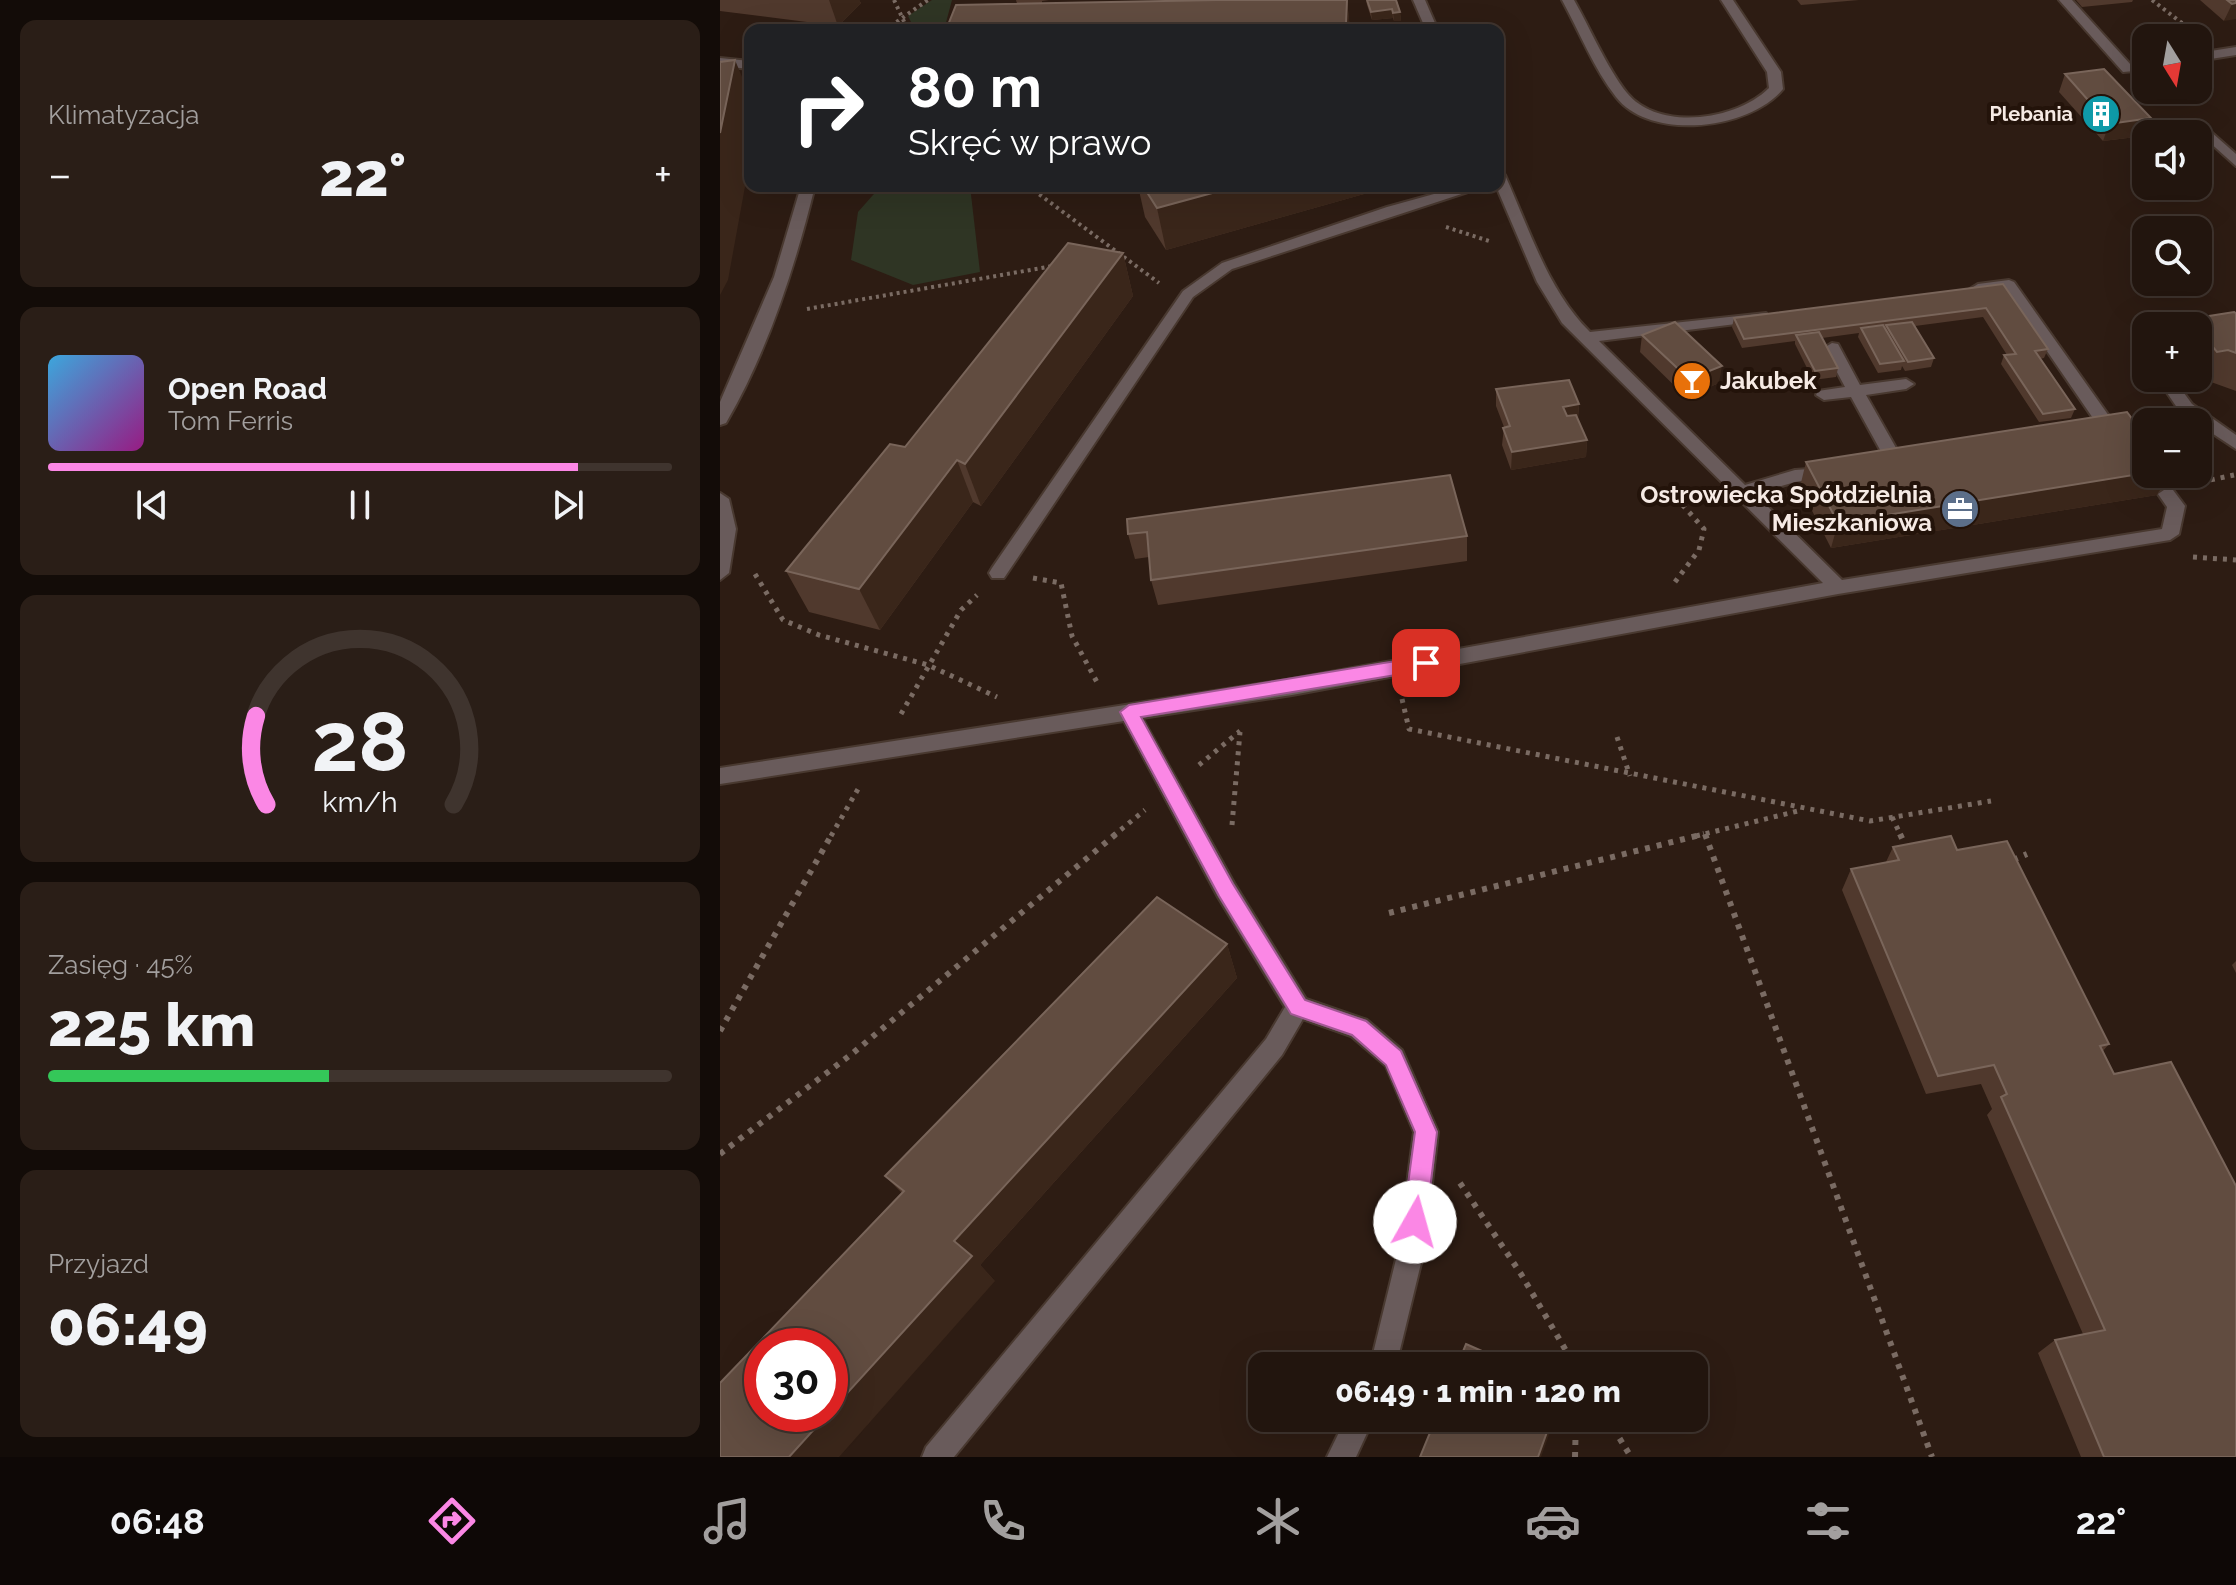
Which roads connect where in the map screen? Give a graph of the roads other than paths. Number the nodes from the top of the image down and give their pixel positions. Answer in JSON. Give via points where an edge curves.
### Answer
{"nodes":[{"id":1,"x":1419,"y":0,"type":"edge"},
{"id":2,"x":1568,"y":0,"type":"edge"},
{"id":3,"x":1727,"y":0,"type":"edge"},
{"id":4,"x":2065,"y":0,"type":"edge"},
{"id":5,"x":1429,"y":24,"type":"edge"},
{"id":6,"x":720,"y":62,"type":"edge"},
{"id":7,"x":744,"y":64,"type":"edge"},
{"id":8,"x":2132,"y":68,"type":"edge"},
{"id":9,"x":2212,"y":138,"type":"edge"},
{"id":10,"x":2236,"y":162,"type":"edge"},
{"id":11,"x":1504,"y":190,"type":"edge"},
{"id":12,"x":807,"y":192,"type":"edge"},
{"id":13,"x":1457,"y":192,"type":"edge"},
{"id":14,"x":1963,"y":291,"type":"edge"},
{"id":15,"x":1780,"y":314,"type":"edge"},
{"id":16,"x":1585,"y":338,"type":"junction"},
{"id":17,"x":1832,"y":348,"type":"dead end"},
{"id":18,"x":1906,"y":384,"type":"dead end"},
{"id":19,"x":1856,"y":391,"type":"junction"},
{"id":20,"x":2175,"y":392,"type":"edge"},
{"id":21,"x":1824,"y":395,"type":"dead end"},
{"id":22,"x":720,"y":419,"type":"edge"},
{"id":23,"x":2103,"y":420,"type":"edge"},
{"id":24,"x":2236,"y":443,"type":"edge"},
{"id":25,"x":1895,"y":462,"type":"edge"},
{"id":26,"x":1852,"y":468,"type":"edge"},
{"id":27,"x":1736,"y":486,"type":"junction"},
{"id":28,"x":2167,"y":494,"type":"dead end"},
{"id":29,"x":720,"y":499,"type":"edge"},
{"id":30,"x":720,"y":573,"type":"edge"},
{"id":31,"x":998,"y":573,"type":"road end"},
{"id":32,"x":1838,"y":587,"type":"junction"},
{"id":33,"x":1129,"y":712,"type":"junction"},
{"id":34,"x":720,"y":776,"type":"edge"},
{"id":35,"x":1298,"y":1007,"type":"junction"},
{"id":36,"x":1386,"y":1352,"type":"edge"},
{"id":37,"x":1353,"y":1432,"type":"edge"},
{"id":38,"x":936,"y":1457,"type":"edge"},
{"id":39,"x":1341,"y":1457,"type":"edge"}],
"edges":[{"from":1,"to":5,"type":"street"},
{"from":2,"to":3,"type":"street","via":[[1622,96],[1635,109],[1686,122],[1746,113],[1767,103],[1776,89],[1774,72]]},
{"from":4,"to":8,"type":"street"},
{"from":6,"to":7,"type":"street"},
{"from":9,"to":10,"type":"street"},
{"from":11,"to":16,"type":"street","via":[[1555,301]]},
{"from":12,"to":22,"type":"street","via":[[770,315]]},
{"from":13,"to":31,"type":"street","via":[[1227,266],[1188,294]]},
{"from":14,"to":23,"type":"street","via":[[2009,285]]},
{"from":15,"to":16,"type":"street"},
{"from":16,"to":27,"type":"street"},
{"from":17,"to":19,"type":"street"},
{"from":18,"to":19,"type":"street"},
{"from":19,"to":21,"type":"street"},
{"from":19,"to":25,"type":"street"},
{"from":20,"to":24,"type":"street","via":[[2186,408]]},
{"from":26,"to":27,"type":"street"},
{"from":27,"to":32,"type":"street"},
{"from":28,"to":32,"type":"street","via":[[2176,506],[2170,534]]},
{"from":29,"to":30,"type":"street","via":[[727,529]]},
{"from":32,"to":33,"type":"street"},
{"from":33,"to":34,"type":"street"},
{"from":33,"to":35,"type":"street","via":[[1226,890]]},
{"from":35,"to":36,"type":"street","via":[[1359,1028],[1394,1058],[1426,1132],[1411,1251]]},
{"from":35,"to":38,"type":"street","via":[[1274,1047]]},
{"from":37,"to":39,"type":"street"}]}
